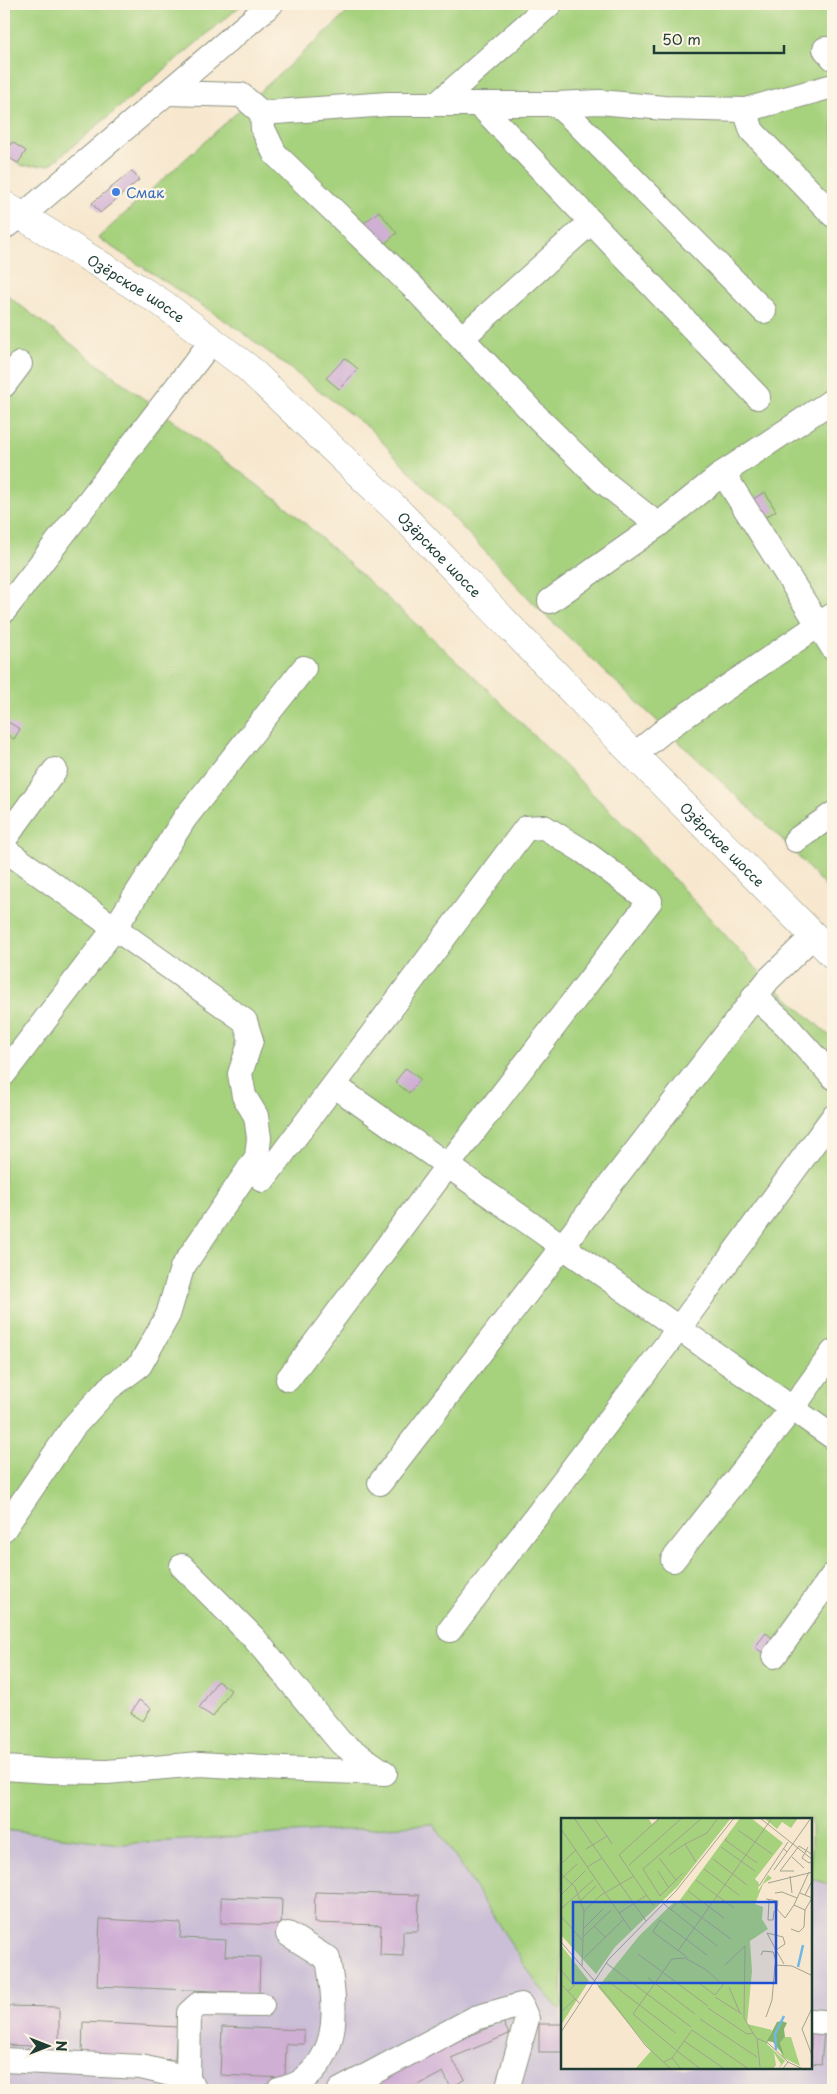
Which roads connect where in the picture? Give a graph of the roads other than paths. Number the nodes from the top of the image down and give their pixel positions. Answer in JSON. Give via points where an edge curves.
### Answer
{"nodes":[{"id":1,"x":272,"y":4,"type":"edge"},
{"id":2,"x":550,"y":4,"type":"edge"},
{"id":3,"x":833,"y":86,"type":"edge"},
{"id":4,"x":167,"y":93,"type":"junction"},
{"id":5,"x":437,"y":104,"type":"junction"},
{"id":6,"x":479,"y":104,"type":"junction"},
{"id":7,"x":556,"y":104,"type":"junction"},
{"id":8,"x":745,"y":110,"type":"junction"},
{"id":9,"x":262,"y":113,"type":"junction"},
{"id":10,"x":833,"y":215,"type":"edge"},
{"id":11,"x":10,"y":216,"type":"edge"},
{"id":12,"x":591,"y":222,"type":"junction"},
{"id":13,"x":764,"y":311,"type":"dead end"},
{"id":14,"x":463,"y":337,"type":"junction"},
{"id":15,"x":212,"y":340,"type":"junction"},
{"id":16,"x":20,"y":364,"type":"dead end"},
{"id":17,"x":4,"y":385,"type":"edge"},
{"id":18,"x":758,"y":397,"type":"dead end"},
{"id":19,"x":833,"y":400,"type":"edge"},
{"id":20,"x":723,"y":473,"type":"junction"},
{"id":21,"x":658,"y":525,"type":"junction"},
{"id":22,"x":550,"y":601,"type":"dead end"},
{"id":23,"x":4,"y":611,"type":"edge"},
{"id":24,"x":826,"y":620,"type":"edge"},
{"id":25,"x":833,"y":648,"type":"edge"},
{"id":26,"x":304,"y":668,"type":"dead end"},
{"id":27,"x":634,"y":755,"type":"junction"},
{"id":28,"x":54,"y":770,"type":"dead end"},
{"id":29,"x":833,"y":814,"type":"edge"},
{"id":30,"x":4,"y":840,"type":"edge"},
{"id":31,"x":796,"y":840,"type":"dead end"},
{"id":32,"x":4,"y":849,"type":"edge"},
{"id":33,"x":114,"y":928,"type":"junction"},
{"id":34,"x":813,"y":936,"type":"junction"},
{"id":35,"x":833,"y":955,"type":"edge"},
{"id":36,"x":754,"y":996,"type":"junction"},
{"id":37,"x":4,"y":1074,"type":"edge"},
{"id":38,"x":833,"y":1077,"type":"edge"},
{"id":39,"x":335,"y":1086,"type":"junction"},
{"id":40,"x":833,"y":1117,"type":"edge"},
{"id":41,"x":448,"y":1165,"type":"junction"},
{"id":42,"x":263,"y":1180,"type":"dead end"},
{"id":43,"x":562,"y":1246,"type":"junction"},
{"id":44,"x":679,"y":1328,"type":"junction"},
{"id":45,"x":833,"y":1352,"type":"edge"},
{"id":46,"x":288,"y":1379,"type":"dead end"},
{"id":47,"x":791,"y":1407,"type":"junction"},
{"id":48,"x":833,"y":1437,"type":"edge"},
{"id":49,"x":380,"y":1483,"type":"dead end"},
{"id":50,"x":4,"y":1529,"type":"edge"},
{"id":51,"x":673,"y":1560,"type":"dead end"},
{"id":52,"x":182,"y":1566,"type":"dead end"},
{"id":53,"x":833,"y":1575,"type":"edge"},
{"id":54,"x":450,"y":1630,"type":"dead end"},
{"id":55,"x":774,"y":1656,"type":"dead end"},
{"id":56,"x":4,"y":1768,"type":"edge"},
{"id":57,"x":288,"y":1934,"type":"dead end"},
{"id":58,"x":262,"y":2005,"type":"dead end"},
{"id":59,"x":812,"y":2021,"type":"edge"},
{"id":60,"x":833,"y":2023,"type":"edge"},
{"id":61,"x":4,"y":2060,"type":"edge"},
{"id":62,"x":192,"y":2084,"type":"edge"},
{"id":63,"x":279,"y":2090,"type":"edge"},
{"id":64,"x":345,"y":2090,"type":"edge"},
{"id":65,"x":506,"y":2090,"type":"edge"}],
"edges":[{"from":1,"to":4,"type":"street"},
{"from":2,"to":5,"type":"street"},
{"from":3,"to":8,"type":"street"},
{"from":4,"to":9,"type":"street","via":[[241,95]]},
{"from":4,"to":11,"type":"street"},
{"from":5,"to":6,"type":"street"},
{"from":5,"to":9,"type":"street","via":[[388,104]]},
{"from":6,"to":7,"type":"street"},
{"from":6,"to":12,"type":"street"},
{"from":7,"to":8,"type":"street","via":[[600,102]]},
{"from":7,"to":13,"type":"street"},
{"from":8,"to":10,"type":"street","via":[[752,130]]},
{"from":9,"to":14,"type":"street","via":[[263,129],[275,154]]},
{"from":11,"to":15,"type":"main road","name":"Озёрское шоссе","via":[[162,303]]},
{"from":12,"to":14,"type":"street"},
{"from":12,"to":18,"type":"street"},
{"from":14,"to":21,"type":"street","via":[[600,479]]},
{"from":15,"to":23,"type":"street"},
{"from":15,"to":27,"type":"main road","name":"Озёрское шоссе","via":[[284,400],[398,511]]},
{"from":16,"to":17,"type":"street"},
{"from":19,"to":20,"type":"street"},
{"from":20,"to":21,"type":"street"},
{"from":20,"to":24,"type":"street"},
{"from":21,"to":22,"type":"street"},
{"from":24,"to":25,"type":"street"},
{"from":24,"to":27,"type":"street","via":[[666,729]]},
{"from":26,"to":33,"type":"street","via":[[185,818]]},
{"from":27,"to":34,"type":"main road","name":"Озёрское шоссе"},
{"from":28,"to":30,"type":"street"},
{"from":29,"to":31,"type":"street"},
{"from":32,"to":33,"type":"street"},
{"from":33,"to":37,"type":"street"},
{"from":33,"to":50,"type":"street","via":[[245,1021],[251,1040],[240,1074],[244,1096],[256,1116],[257,1156],[182,1268],[168,1315],[140,1364],[109,1388],[74,1426]]},
{"from":34,"to":35,"type":"main road","name":"Озёрское шоссе"},
{"from":34,"to":36,"type":"street"},
{"from":36,"to":38,"type":"street","via":[[785,1024]]},
{"from":36,"to":43,"type":"street"},
{"from":39,"to":41,"type":"street"},
{"from":39,"to":41,"type":"street","via":[[526,828],[544,828],[583,851],[650,901]]},
{"from":39,"to":42,"type":"street"},
{"from":40,"to":44,"type":"street"},
{"from":41,"to":43,"type":"street"},
{"from":41,"to":46,"type":"street"},
{"from":43,"to":44,"type":"street"},
{"from":43,"to":49,"type":"street"},
{"from":44,"to":47,"type":"street"},
{"from":44,"to":54,"type":"street"},
{"from":45,"to":47,"type":"street"},
{"from":47,"to":48,"type":"street"},
{"from":47,"to":51,"type":"street"},
{"from":52,"to":56,"type":"street","via":[[254,1638],[341,1743],[385,1773],[200,1764],[107,1772]]},
{"from":53,"to":55,"type":"street"},
{"from":57,"to":63,"type":"street","via":[[328,1959],[334,1995],[334,2028],[324,2058],[300,2082]]},
{"from":58,"to":62,"type":"street","via":[[199,2004],[190,2013]]},
{"from":59,"to":60,"type":"street"},
{"from":61,"to":62,"type":"street","via":[[141,2067]]},
{"from":64,"to":65,"type":"street","via":[[475,2018],[521,2005],[527,2020]]}]}
